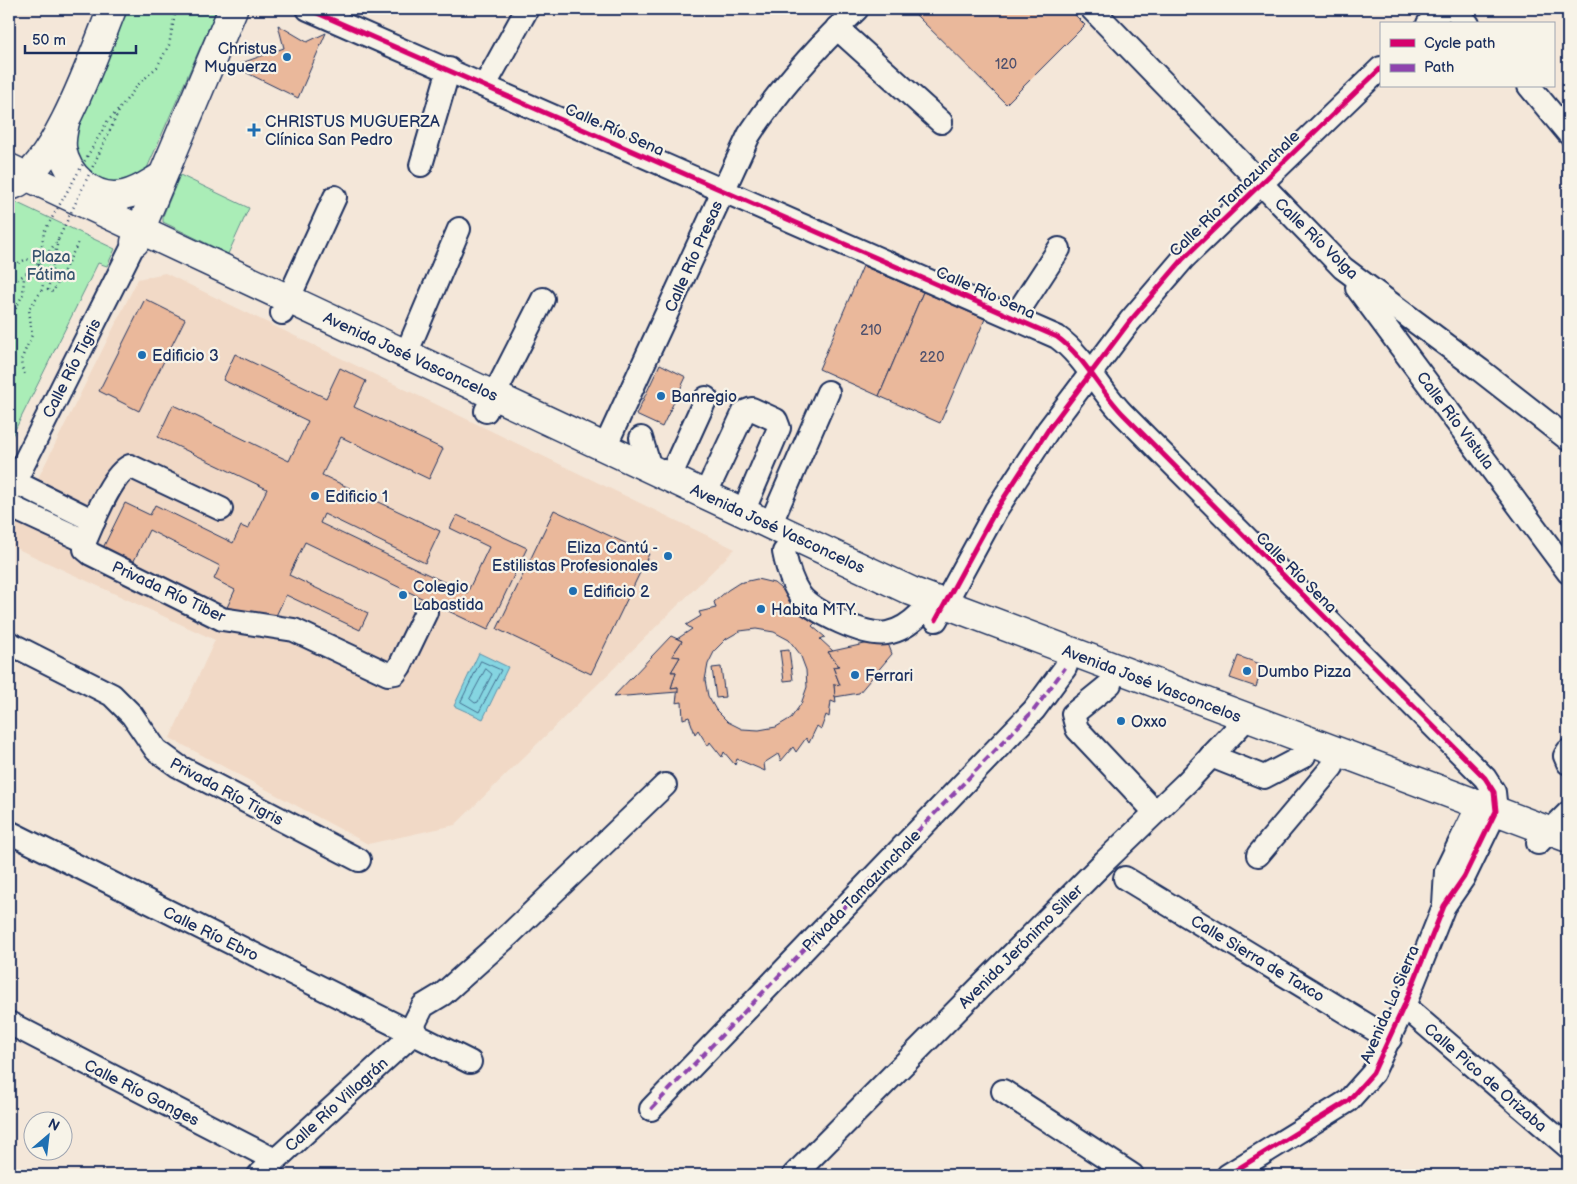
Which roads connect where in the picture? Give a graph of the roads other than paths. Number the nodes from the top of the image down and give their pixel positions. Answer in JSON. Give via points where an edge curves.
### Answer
{"nodes":[{"id":1,"x":112,"y":9,"type":"edge"},
{"id":2,"x":233,"y":9,"type":"edge"},
{"id":3,"x":308,"y":9,"type":"edge"},
{"id":4,"x":527,"y":9,"type":"edge"},
{"id":5,"x":857,"y":9,"type":"edge"},
{"id":6,"x":1092,"y":9,"type":"edge"},
{"id":7,"x":1444,"y":9,"type":"edge"},
{"id":8,"x":1454,"y":9,"type":"edge"},
{"id":9,"x":1430,"y":22,"type":"edge"},
{"id":10,"x":1466,"y":22,"type":"edge"},
{"id":11,"x":837,"y":28,"type":"junction"},
{"id":12,"x":449,"y":69,"type":"junction"},
{"id":13,"x":1380,"y":69,"type":"edge"},
{"id":14,"x":485,"y":85,"type":"junction"},
{"id":15,"x":1531,"y":88,"type":"edge"},
{"id":16,"x":1532,"y":88,"type":"edge"},
{"id":17,"x":1568,"y":113,"type":"edge"},
{"id":18,"x":66,"y":120,"type":"junction"},
{"id":19,"x":941,"y":122,"type":"dead end"},
{"id":20,"x":1568,"y":133,"type":"edge"},
{"id":21,"x":421,"y":165,"type":"dead end"},
{"id":22,"x":161,"y":177,"type":"junction"},
{"id":23,"x":14,"y":180,"type":"edge"},
{"id":24,"x":1260,"y":183,"type":"junction"},
{"id":25,"x":722,"y":190,"type":"junction"},
{"id":26,"x":335,"y":197,"type":"dead end"},
{"id":27,"x":459,"y":229,"type":"dead end"},
{"id":28,"x":137,"y":236,"type":"junction"},
{"id":29,"x":1059,"y":249,"type":"dead end"},
{"id":30,"x":1343,"y":268,"type":"junction"},
{"id":31,"x":543,"y":299,"type":"dead end"},
{"id":32,"x":285,"y":306,"type":"junction"},
{"id":33,"x":1014,"y":318,"type":"junction"},
{"id":34,"x":406,"y":354,"type":"junction"},
{"id":35,"x":1090,"y":374,"type":"junction"},
{"id":36,"x":828,"y":392,"type":"dead end"},
{"id":37,"x":706,"y":398,"type":"dead end"},
{"id":38,"x":490,"y":403,"type":"junction"},
{"id":39,"x":631,"y":430,"type":"junction"},
{"id":40,"x":1568,"y":439,"type":"edge"},
{"id":41,"x":605,"y":447,"type":"junction"},
{"id":42,"x":660,"y":473,"type":"junction"},
{"id":43,"x":12,"y":488,"type":"edge"},
{"id":44,"x":705,"y":495,"type":"junction"},
{"id":45,"x":9,"y":506,"type":"edge"},
{"id":46,"x":221,"y":509,"type":"dead end"},
{"id":47,"x":743,"y":512,"type":"junction"},
{"id":48,"x":94,"y":521,"type":"junction"},
{"id":49,"x":770,"y":525,"type":"junction"},
{"id":50,"x":84,"y":541,"type":"junction"},
{"id":51,"x":784,"y":552,"type":"junction"},
{"id":52,"x":1568,"y":572,"type":"edge"},
{"id":53,"x":426,"y":612,"type":"dead end"},
{"id":54,"x":933,"y":613,"type":"junction"},
{"id":55,"x":9,"y":643,"type":"edge"},
{"id":56,"x":1068,"y":660,"type":"junction"},
{"id":57,"x":1110,"y":684,"type":"junction"},
{"id":58,"x":1241,"y":725,"type":"junction"},
{"id":59,"x":1568,"y":751,"type":"edge"},
{"id":60,"x":1211,"y":756,"type":"junction"},
{"id":61,"x":1304,"y":756,"type":"junction"},
{"id":62,"x":1568,"y":763,"type":"edge"},
{"id":63,"x":1332,"y":766,"type":"junction"},
{"id":64,"x":665,"y":786,"type":"dead end"},
{"id":65,"x":1155,"y":812,"type":"junction"},
{"id":66,"x":1484,"y":815,"type":"junction"},
{"id":67,"x":9,"y":832,"type":"edge"},
{"id":68,"x":1556,"y":832,"type":"edge"},
{"id":69,"x":1568,"y":854,"type":"edge"},
{"id":70,"x":1258,"y":855,"type":"dead end"},
{"id":71,"x":359,"y":860,"type":"dead end"},
{"id":72,"x":1125,"y":878,"type":"dead end"},
{"id":73,"x":1404,"y":1006,"type":"junction"},
{"id":74,"x":9,"y":1023,"type":"edge"},
{"id":75,"x":414,"y":1033,"type":"junction"},
{"id":76,"x":1390,"y":1039,"type":"junction"},
{"id":77,"x":470,"y":1062,"type":"dead end"},
{"id":78,"x":1003,"y":1091,"type":"dead end"},
{"id":79,"x":651,"y":1109,"type":"dead end"},
{"id":80,"x":1568,"y":1147,"type":"edge"},
{"id":81,"x":267,"y":1168,"type":"edge"},
{"id":82,"x":1233,"y":1174,"type":"edge"},
{"id":83,"x":794,"y":1175,"type":"edge"},
{"id":84,"x":1132,"y":1175,"type":"edge"}],
"edges":[{"from":1,"to":18,"type":"main road"},
{"from":2,"to":22,"type":"main road"},
{"from":3,"to":12,"type":"street","name":"Calle Río Sena"},
{"from":4,"to":14,"type":"street"},
{"from":5,"to":11,"type":"street","name":"Calle Río Presas"},
{"from":6,"to":24,"type":"street","name":"Calle Río Volga"},
{"from":7,"to":9,"type":"street"},
{"from":8,"to":10,"type":"street"},
{"from":11,"to":19,"type":"street"},
{"from":11,"to":25,"type":"street","name":"Calle Río Presas","via":[[768,106],[749,135]]},
{"from":12,"to":14,"type":"street","name":"Calle Río Sena"},
{"from":12,"to":21,"type":"street"},
{"from":13,"to":24,"type":"street","name":"Calle Río Tamazunchale"},
{"from":14,"to":25,"type":"street","name":"Calle Río Sena"},
{"from":15,"to":20,"type":"street"},
{"from":16,"to":17,"type":"street"},
{"from":18,"to":22,"type":"main road","via":[[61,139],[65,161],[77,179],[93,190],[122,196]]},
{"from":18,"to":23,"type":"main road","via":[[46,154]]},
{"from":22,"to":28,"type":"main road"},
{"from":23,"to":28,"type":"main road","name":"Avenida José Vasconcelos"},
{"from":24,"to":30,"type":"street","name":"Calle Río Volga"},
{"from":24,"to":35,"type":"street","name":"Calle Río Tamazunchale","via":[[1183,259]]},
{"from":25,"to":33,"type":"street","name":"Calle Río Sena"},
{"from":25,"to":39,"type":"street","name":"Calle Río Presas"},
{"from":26,"to":32,"type":"street"},
{"from":27,"to":34,"type":"street"},
{"from":28,"to":32,"type":"main road","name":"Avenida José Vasconcelos"},
{"from":28,"to":43,"type":"street","name":"Calle Río Tigris"},
{"from":29,"to":33,"type":"street"},
{"from":30,"to":40,"type":"street","name":"Calle Río Volga"},
{"from":30,"to":52,"type":"street","name":"Calle Río Vistula"},
{"from":31,"to":38,"type":"street"},
{"from":32,"to":34,"type":"main road","name":"Avenida José Vasconcelos"},
{"from":32,"to":38,"type":"main road","name":"Avenida José Vasconcelos"},
{"from":33,"to":35,"type":"street","name":"Calle Río Sena","via":[[1065,343]]},
{"from":34,"to":38,"type":"main road","name":"Avenida José Vasconcelos"},
{"from":35,"to":54,"type":"street","name":"Calle Río Tamazunchale","via":[[1048,430]]},
{"from":35,"to":66,"type":"street","name":"Calle Río Sena","via":[[1124,415],[1485,778],[1494,792]]},
{"from":36,"to":49,"type":"street"},
{"from":37,"to":42,"type":"street"},
{"from":38,"to":41,"type":"main road","name":"Avenida José Vasconcelos"},
{"from":38,"to":51,"type":"main road","name":"Avenida José Vasconcelos"},
{"from":39,"to":41,"type":"street","name":"Calle Río Presas"},
{"from":39,"to":42,"type":"street"},
{"from":41,"to":42,"type":"main road","name":"Avenida José Vasconcelos"},
{"from":42,"to":44,"type":"main road","name":"Avenida José Vasconcelos"},
{"from":43,"to":48,"type":"street"},
{"from":44,"to":47,"type":"main road","name":"Avenida José Vasconcelos"},
{"from":44,"to":47,"type":"street","via":[[744,412],[752,409],[776,420],[779,428]]},
{"from":45,"to":50,"type":"street","name":"Privada Río Tiber"},
{"from":46,"to":48,"type":"street","via":[[130,466],[121,470]]},
{"from":47,"to":49,"type":"main road","name":"Avenida José Vasconcelos"},
{"from":48,"to":50,"type":"street"},
{"from":49,"to":54,"type":"main road","name":"Avenida José Vasconcelos"},
{"from":50,"to":53,"type":"street","name":"Privada Río Tiber","via":[[85,549],[91,554],[222,619],[294,630],[388,674],[395,673],[400,666]]},
{"from":51,"to":54,"type":"main road","name":"Avenida José Vasconcelos"},
{"from":51,"to":54,"type":"street","via":[[788,572],[800,596],[836,620],[885,634]]},
{"from":54,"to":56,"type":"main road","name":"Avenida José Vasconcelos"},
{"from":55,"to":71,"type":"street","name":"Privada Río Tigris","via":[[112,695],[132,715],[156,750],[178,766]]},
{"from":56,"to":57,"type":"main road","name":"Avenida José Vasconcelos"},
{"from":56,"to":58,"type":"main road","name":"Avenida José Vasconcelos"},
{"from":56,"to":79,"type":"street","name":"Privada Tamazunchale","via":[[1034,710]]},
{"from":57,"to":58,"type":"main road","name":"Avenida José Vasconcelos"},
{"from":57,"to":65,"type":"street","via":[[1073,714],[1077,729]]},
{"from":58,"to":60,"type":"street","name":"Avenida Jerónimo Siller"},
{"from":58,"to":61,"type":"main road","name":"Avenida José Vasconcelos"},
{"from":58,"to":66,"type":"main road","name":"Avenida José Vasconcelos"},
{"from":59,"to":62,"type":"street","via":[[1564,756]]},
{"from":60,"to":61,"type":"street","via":[[1264,777]]},
{"from":60,"to":65,"type":"street","name":"Avenida Jerónimo Siller"},
{"from":61,"to":63,"type":"main road","name":"Avenida José Vasconcelos"},
{"from":63,"to":66,"type":"main road","name":"Avenida José Vasconcelos"},
{"from":63,"to":70,"type":"street"},
{"from":64,"to":75,"type":"street","via":[[510,934],[443,994],[424,1006],[414,1022]]},
{"from":65,"to":83,"type":"street","name":"Avenida Jerónimo Siller"},
{"from":66,"to":68,"type":"main road","name":"Avenida José Vasconcelos"},
{"from":66,"to":73,"type":"street","name":"Avenida La Sierra","via":[[1464,877],[1444,906]]},
{"from":67,"to":75,"type":"street","name":"Calle Río Ebro"},
{"from":68,"to":69,"type":"main road","name":"Avenida José Vasconcelos"},
{"from":72,"to":76,"type":"street","name":"Calle Sierra de Taxco"},
{"from":73,"to":76,"type":"street","name":"Avenida La Sierra"},
{"from":73,"to":80,"type":"street","name":"Calle Pico de Orizaba"},
{"from":74,"to":81,"type":"street","name":"Calle Río Ganges"},
{"from":75,"to":77,"type":"street","name":"Calle Río Ebro"},
{"from":75,"to":81,"type":"street","name":"Calle Río Villagrán"},
{"from":76,"to":82,"type":"street","name":"Avenida La Sierra","via":[[1373,1073],[1348,1101]]},
{"from":78,"to":84,"type":"street"}]}
